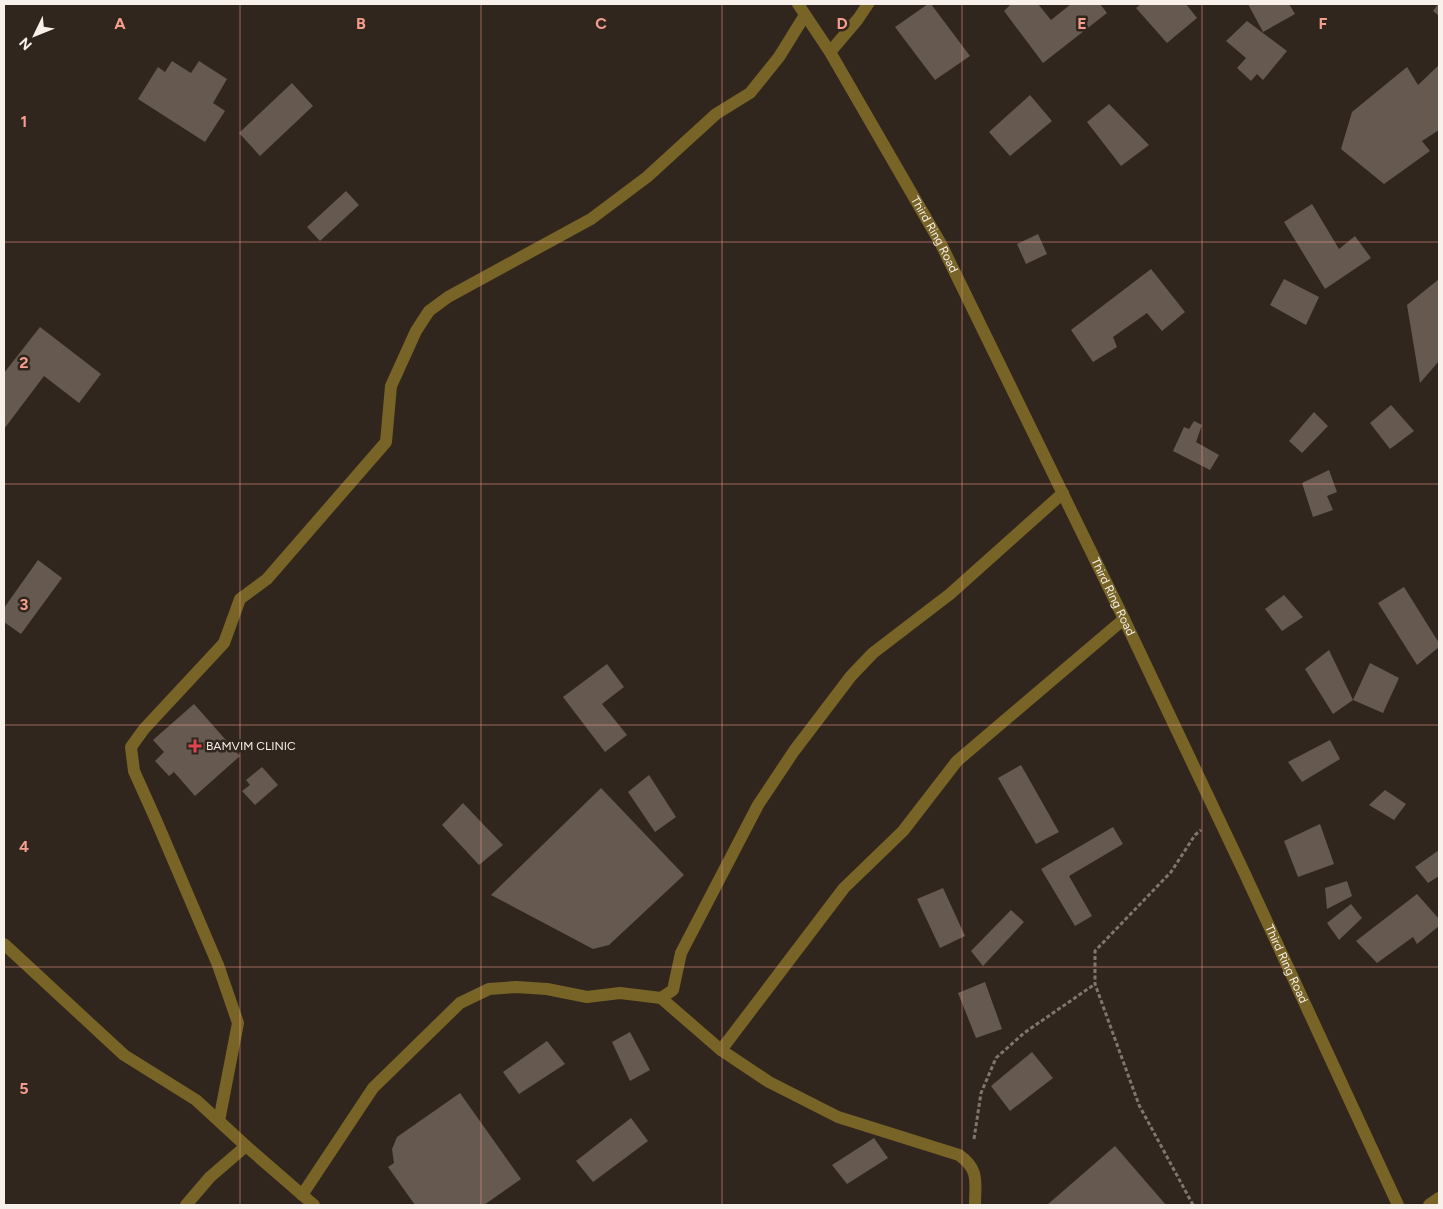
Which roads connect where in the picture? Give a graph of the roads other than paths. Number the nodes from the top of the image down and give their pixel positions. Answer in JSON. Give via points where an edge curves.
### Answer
{"nodes":[{"id":1,"x":868,"y":4,"type":"edge"},
{"id":2,"x":802,"y":9,"type":"edge"},
{"id":3,"x":830,"y":52,"type":"junction"},
{"id":4,"x":1063,"y":493,"type":"junction"},
{"id":5,"x":1124,"y":619,"type":"junction"},
{"id":6,"x":4,"y":944,"type":"edge"},
{"id":7,"x":661,"y":998,"type":"junction"},
{"id":8,"x":722,"y":1050,"type":"junction"},
{"id":9,"x":219,"y":1122,"type":"junction"},
{"id":10,"x":246,"y":1146,"type":"junction"},
{"id":11,"x":302,"y":1195,"type":"junction"},
{"id":12,"x":1439,"y":1198,"type":"edge"},
{"id":13,"x":186,"y":1205,"type":"edge"},
{"id":14,"x":314,"y":1205,"type":"edge"},
{"id":15,"x":975,"y":1205,"type":"edge"},
{"id":16,"x":1398,"y":1205,"type":"edge"},
{"id":17,"x":1429,"y":1205,"type":"edge"}],
"edges":[{"from":1,"to":3,"type":"street"},
{"from":2,"to":3,"type":"street","name":"Third Ring Road"},
{"from":2,"to":9,"type":"street","via":[[779,57],[750,93],[716,114],[647,177],[591,219],[448,297],[429,311],[391,386],[386,442],[267,579],[240,599],[224,643],[131,747],[134,771],[218,965],[238,1023]]},
{"from":3,"to":4,"type":"street","name":"Third Ring Road","via":[[941,244]]},
{"from":4,"to":5,"type":"street","name":"Third Ring Road"},
{"from":4,"to":7,"type":"street","via":[[950,594],[873,653],[852,676],[794,751],[758,805],[681,953],[674,990]]},
{"from":5,"to":8,"type":"street","via":[[957,761],[904,831],[844,888]]},
{"from":5,"to":16,"type":"street","name":"Third Ring Road"},
{"from":6,"to":9,"type":"street","via":[[124,1055],[196,1100]]},
{"from":7,"to":8,"type":"street"},
{"from":7,"to":11,"type":"street","via":[[620,993],[587,997],[516,987],[489,989],[460,1003],[373,1088]]},
{"from":8,"to":15,"type":"street","via":[[769,1082],[838,1118],[960,1155],[970,1162],[975,1174]]},
{"from":9,"to":10,"type":"street"},
{"from":10,"to":11,"type":"street"},
{"from":10,"to":13,"type":"street","via":[[210,1177]]},
{"from":11,"to":14,"type":"street"},
{"from":12,"to":17,"type":"street"}]}
